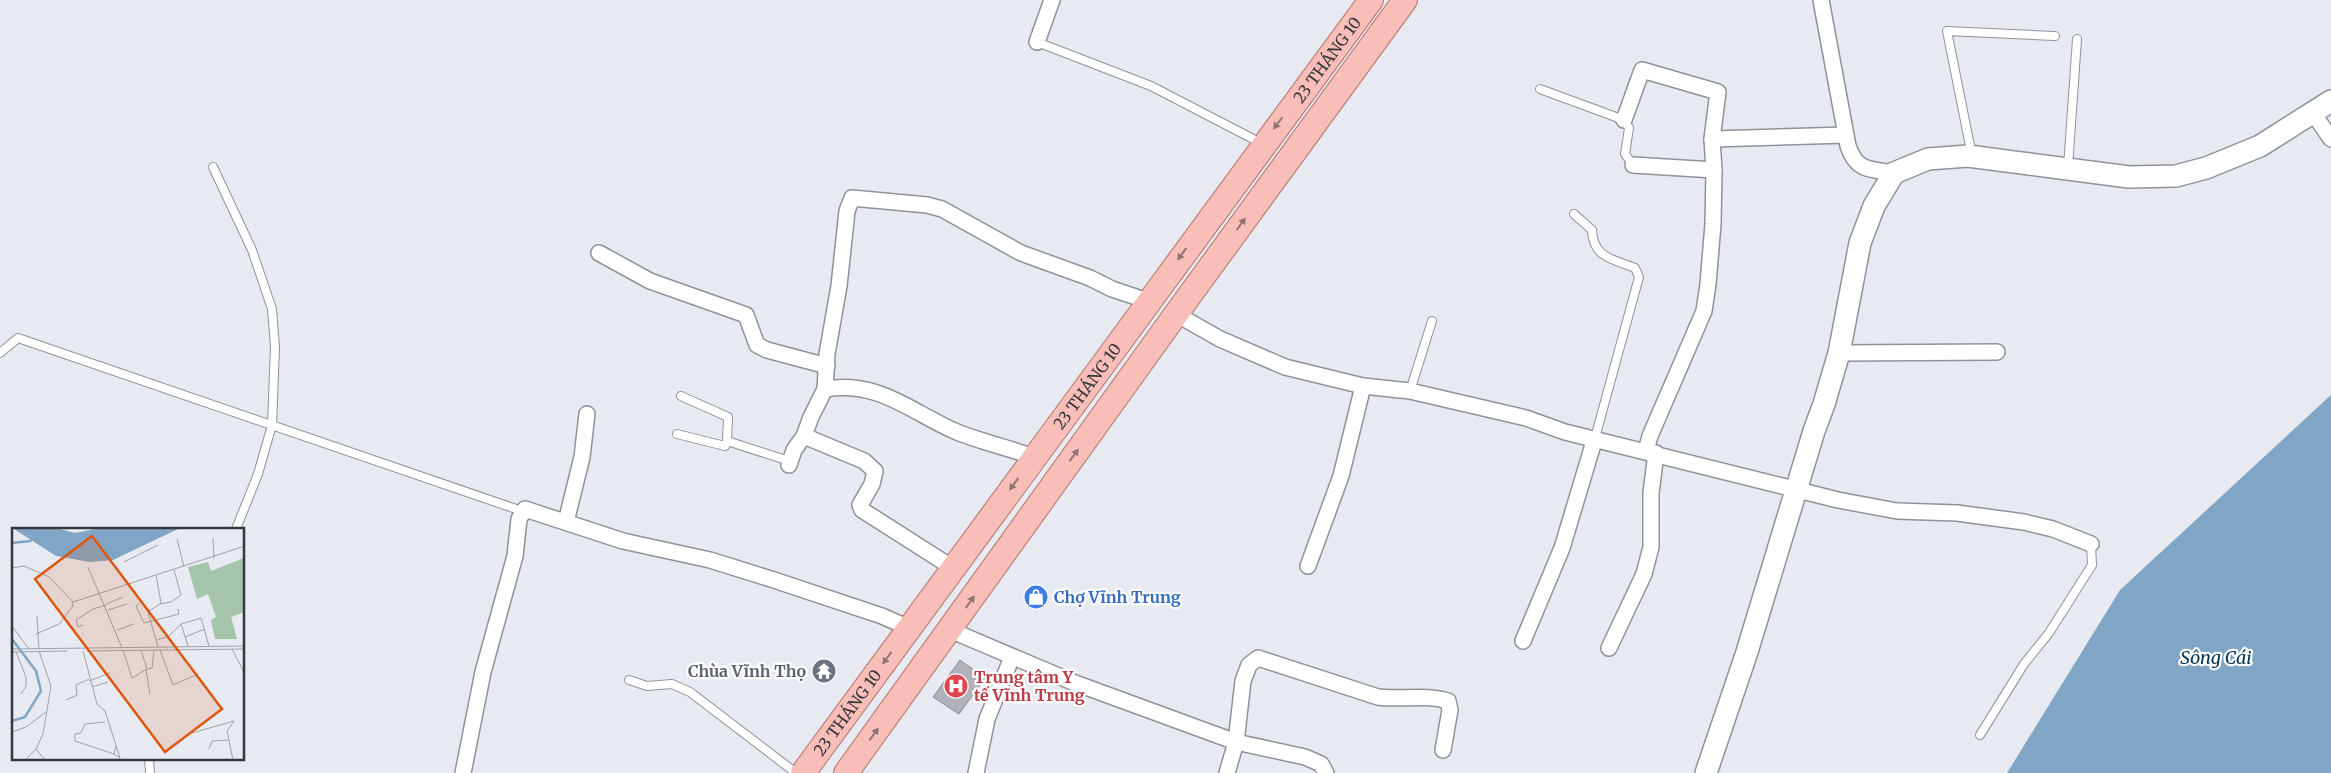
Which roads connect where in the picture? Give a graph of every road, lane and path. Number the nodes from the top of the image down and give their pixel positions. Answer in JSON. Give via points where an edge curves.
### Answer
{"nodes":[{"id":1,"x":1052,"y":0,"type":"edge"},
{"id":2,"x":1370,"y":0,"type":"edge"},
{"id":3,"x":1405,"y":0,"type":"edge"},
{"id":4,"x":1821,"y":0,"type":"edge"},
{"id":5,"x":2055,"y":36,"type":"dead end"},
{"id":6,"x":2077,"y":40,"type":"dead end"},
{"id":7,"x":1037,"y":42,"type":"joint"},
{"id":8,"x":1540,"y":89,"type":"dead end"},
{"id":9,"x":2331,"y":101,"type":"edge"},
{"id":10,"x":2313,"y":113,"type":"junction"},
{"id":11,"x":1624,"y":120,"type":"junction"},
{"id":12,"x":1846,"y":135,"type":"junction"},
{"id":13,"x":1712,"y":139,"type":"junction"},
{"id":14,"x":2331,"y":139,"type":"edge"},
{"id":15,"x":1263,"y":143,"type":"junction"},
{"id":16,"x":1972,"y":157,"type":"junction"},
{"id":17,"x":1633,"y":165,"type":"joint"},
{"id":18,"x":213,"y":167,"type":"dead end"},
{"id":19,"x":1714,"y":170,"type":"junction"},
{"id":20,"x":2068,"y":170,"type":"junction"},
{"id":21,"x":1894,"y":173,"type":"junction"},
{"id":22,"x":1574,"y":214,"type":"dead end"},
{"id":23,"x":600,"y":253,"type":"dead end"},
{"id":24,"x":1148,"y":301,"type":"junction"},
{"id":25,"x":1176,"y":314,"type":"junction"},
{"id":26,"x":1432,"y":321,"type":"dead end"},
{"id":27,"x":1997,"y":352,"type":"dead end"},
{"id":28,"x":0,"y":353,"type":"edge"},
{"id":29,"x":1838,"y":353,"type":"junction"},
{"id":30,"x":827,"y":366,"type":"junction"},
{"id":31,"x":1363,"y":386,"type":"junction"},
{"id":32,"x":825,"y":389,"type":"junction"},
{"id":33,"x":1410,"y":391,"type":"junction"},
{"id":34,"x":681,"y":396,"type":"dead end"},
{"id":35,"x":587,"y":414,"type":"dead end"},
{"id":36,"x":272,"y":425,"type":"junction"},
{"id":37,"x":677,"y":434,"type":"dead end"},
{"id":38,"x":804,"y":436,"type":"junction"},
{"id":39,"x":1595,"y":438,"type":"junction"},
{"id":40,"x":727,"y":440,"type":"junction"},
{"id":41,"x":1651,"y":452,"type":"junction"},
{"id":42,"x":1034,"y":457,"type":"junction"},
{"id":43,"x":789,"y":465,"type":"joint"},
{"id":44,"x":1796,"y":491,"type":"junction"},
{"id":45,"x":522,"y":511,"type":"junction"},
{"id":46,"x":566,"y":522,"type":"junction"},
{"id":47,"x":236,"y":528,"type":"edge"},
{"id":48,"x":2091,"y":544,"type":"joint"},
{"id":49,"x":1308,"y":566,"type":"dead end"},
{"id":50,"x":953,"y":568,"type":"junction"},
{"id":51,"x":909,"y":628,"type":"junction"},
{"id":52,"x":950,"y":630,"type":"junction"},
{"id":53,"x":1523,"y":641,"type":"dead end"},
{"id":54,"x":1610,"y":648,"type":"dead end"},
{"id":55,"x":1012,"y":657,"type":"junction"},
{"id":56,"x":629,"y":680,"type":"dead end"},
{"id":57,"x":1980,"y":735,"type":"dead end"},
{"id":58,"x":1236,"y":742,"type":"junction"},
{"id":59,"x":1443,"y":750,"type":"dead end"},
{"id":60,"x":149,"y":760,"type":"edge"},
{"id":61,"x":150,"y":773,"type":"edge"},
{"id":62,"x":463,"y":773,"type":"edge"},
{"id":63,"x":796,"y":773,"type":"edge"},
{"id":64,"x":803,"y":773,"type":"edge"},
{"id":65,"x":846,"y":773,"type":"edge"},
{"id":66,"x":976,"y":773,"type":"edge"},
{"id":67,"x":1227,"y":773,"type":"edge"},
{"id":68,"x":1326,"y":773,"type":"edge"},
{"id":69,"x":1706,"y":773,"type":"edge"}],
"edges":[{"from":1,"to":7,"type":"street"},
{"from":2,"to":15,"type":"main road","name":"23 THÁNG 10","one_way":true},
{"from":25,"to":3,"type":"main road","name":"23 THÁNG 10","one_way":true},
{"from":4,"to":12,"type":"street"},
{"from":5,"to":16,"type":"lane","via":[[1947,31]]},
{"from":6,"to":20,"type":"lane"},
{"from":7,"to":15,"type":"lane","via":[[1151,86]]},
{"from":8,"to":11,"type":"lane"},
{"from":9,"to":10,"type":"street"},
{"from":10,"to":14,"type":"street"},
{"from":10,"to":20,"type":"street","via":[[2260,146],[2206,168],[2176,176],[2129,177]]},
{"from":11,"to":13,"type":"street","via":[[1642,70],[1718,92]]},
{"from":11,"to":17,"type":"lane","via":[[1629,128],[1626,154]]},
{"from":12,"to":13,"type":"street"},
{"from":12,"to":21,"type":"street","via":[[1853,160],[1861,167]]},
{"from":13,"to":19,"type":"street"},
{"from":15,"to":24,"type":"main road","name":"23 THÁNG 10","one_way":true},
{"from":16,"to":20,"type":"street"},
{"from":16,"to":21,"type":"street","via":[[1928,159]]},
{"from":17,"to":19,"type":"street"},
{"from":18,"to":36,"type":"lane","via":[[252,250],[272,309],[275,357]]},
{"from":19,"to":41,"type":"street","via":[[1704,311],[1650,436]]},
{"from":21,"to":29,"type":"street","via":[[1874,206],[1860,243]]},
{"from":22,"to":39,"type":"lane","via":[[1592,230],[1592,242],[1599,254],[1635,268],[1640,277]]},
{"from":23,"to":30,"type":"street","via":[[650,281],[746,315],[756,345]]},
{"from":24,"to":25,"type":"main road"},
{"from":24,"to":30,"type":"street","via":[[1021,253],[942,209],[852,198],[847,211]]},
{"from":24,"to":42,"type":"main road","name":"23 THÁNG 10"},
{"from":25,"to":31,"type":"street","via":[[1220,339],[1285,367]]},
{"from":52,"to":25,"type":"main road","name":"23 THÁNG 10","one_way":true},
{"from":26,"to":33,"type":"lane"},
{"from":27,"to":29,"type":"street"},
{"from":28,"to":36,"type":"lane","via":[[18,338]]},
{"from":29,"to":44,"type":"street"},
{"from":30,"to":32,"type":"street"},
{"from":31,"to":33,"type":"street"},
{"from":31,"to":49,"type":"street","via":[[1341,476]]},
{"from":32,"to":38,"type":"street"},
{"from":32,"to":42,"type":"street","via":[[846,388],[892,397],[950,428]]},
{"from":33,"to":39,"type":"street"},
{"from":34,"to":40,"type":"lane","via":[[728,418]]},
{"from":35,"to":46,"type":"street","via":[[582,457]]},
{"from":36,"to":45,"type":"lane"},
{"from":36,"to":47,"type":"lane","via":[[258,474]]},
{"from":37,"to":40,"type":"lane","via":[[725,446]]},
{"from":38,"to":43,"type":"street"},
{"from":38,"to":50,"type":"street","via":[[864,461],[875,471],[872,484],[860,505],[862,510]]},
{"from":39,"to":41,"type":"street"},
{"from":39,"to":53,"type":"street","via":[[1562,548]]},
{"from":40,"to":43,"type":"lane","via":[[783,459]]},
{"from":41,"to":44,"type":"street"},
{"from":41,"to":54,"type":"street","via":[[1651,547],[1644,574]]},
{"from":42,"to":50,"type":"main road","name":"23 THÁNG 10","one_way":true},
{"from":44,"to":48,"type":"street","via":[[1897,511],[1957,513],[2024,522],[2053,528]]},
{"from":44,"to":69,"type":"street"},
{"from":45,"to":46,"type":"street","via":[[525,509]]},
{"from":45,"to":62,"type":"street","via":[[515,556],[483,672]]},
{"from":46,"to":51,"type":"street","via":[[623,540],[710,560],[882,616]]},
{"from":48,"to":57,"type":"lane","via":[[2092,565]]},
{"from":50,"to":51,"type":"main road","name":"23 THÁNG 10"},
{"from":51,"to":64,"type":"main road","name":"23 THÁNG 10","one_way":true},
{"from":52,"to":55,"type":"street"},
{"from":65,"to":52,"type":"main road","name":"23 THÁNG 10","one_way":true},
{"from":55,"to":58,"type":"street"},
{"from":55,"to":66,"type":"street","via":[[987,719]]},
{"from":56,"to":63,"type":"lane","via":[[647,686],[672,684],[690,692]]},
{"from":58,"to":59,"type":"street","via":[[1243,681],[1249,665],[1258,658],[1378,697],[1448,701],[1450,710]]},
{"from":58,"to":67,"type":"street"},
{"from":58,"to":68,"type":"street","via":[[1305,757],[1321,764]]},
{"from":60,"to":61,"type":"lane"}]}
